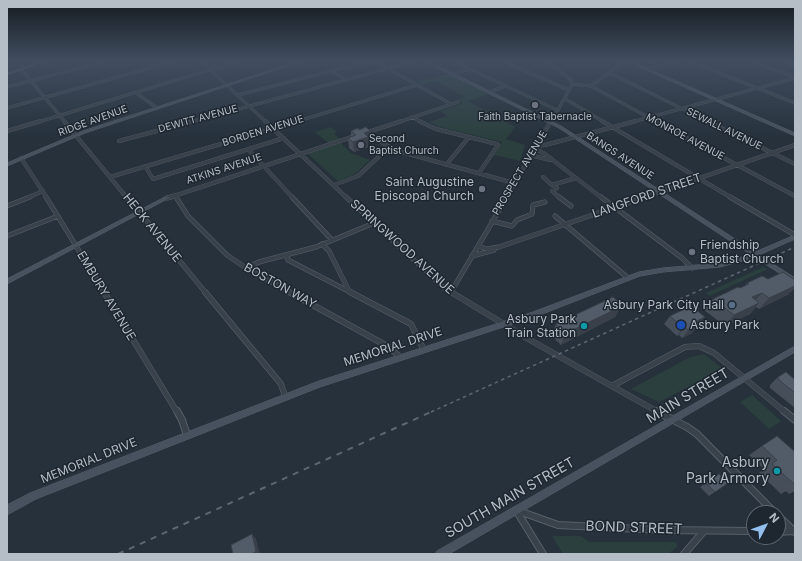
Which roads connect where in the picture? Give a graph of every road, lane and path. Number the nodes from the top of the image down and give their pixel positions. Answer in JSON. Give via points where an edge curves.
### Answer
{"nodes":[{"id":1,"x":36,"y":87,"type":"edge"},
{"id":2,"x":80,"y":87,"type":"edge"},
{"id":3,"x":151,"y":87,"type":"edge"},
{"id":4,"x":220,"y":87,"type":"edge"},
{"id":5,"x":229,"y":87,"type":"edge"},
{"id":6,"x":268,"y":87,"type":"edge"},
{"id":7,"x":318,"y":87,"type":"edge"},
{"id":8,"x":410,"y":87,"type":"edge"},
{"id":9,"x":421,"y":87,"type":"edge"},
{"id":10,"x":479,"y":87,"type":"edge"},
{"id":11,"x":503,"y":87,"type":"edge"},
{"id":12,"x":509,"y":87,"type":"edge"},
{"id":13,"x":562,"y":87,"type":"edge"},
{"id":14,"x":570,"y":87,"type":"edge"},
{"id":15,"x":593,"y":87,"type":"edge"},
{"id":16,"x":641,"y":87,"type":"edge"},
{"id":17,"x":687,"y":87,"type":"edge"},
{"id":18,"x":757,"y":88,"type":"joint"},
{"id":19,"x":569,"y":90,"type":"junction"},
{"id":20,"x":135,"y":92,"type":"junction"},
{"id":21,"x":489,"y":92,"type":"junction"},
{"id":22,"x":238,"y":95,"type":"junction"},
{"id":23,"x":44,"y":97,"type":"junction"},
{"id":24,"x":564,"y":98,"type":"junction"},
{"id":25,"x":715,"y":100,"type":"junction"},
{"id":26,"x":458,"y":102,"type":"dead end"},
{"id":27,"x":795,"y":103,"type":"edge"},
{"id":28,"x":451,"y":104,"type":"junction"},
{"id":29,"x":249,"y":106,"type":"junction"},
{"id":30,"x":7,"y":108,"type":"edge"},
{"id":31,"x":158,"y":108,"type":"junction"},
{"id":32,"x":683,"y":108,"type":"junction"},
{"id":33,"x":557,"y":110,"type":"junction"},
{"id":34,"x":59,"y":115,"type":"junction"},
{"id":35,"x":412,"y":117,"type":"junction"},
{"id":36,"x":649,"y":117,"type":"junction"},
{"id":37,"x":550,"y":122,"type":"junction"},
{"id":38,"x":613,"y":127,"type":"junction"},
{"id":39,"x":273,"y":128,"type":"junction"},
{"id":40,"x":7,"y":131,"type":"edge"},
{"id":41,"x":367,"y":132,"type":"junction"},
{"id":42,"x":360,"y":134,"type":"edge"},
{"id":43,"x":76,"y":135,"type":"junction"},
{"id":44,"x":795,"y":135,"type":"edge"},
{"id":45,"x":353,"y":137,"type":"edge"},
{"id":46,"x":469,"y":137,"type":"junction"},
{"id":47,"x":575,"y":137,"type":"junction"},
{"id":48,"x":284,"y":138,"type":"junction"},
{"id":49,"x":119,"y":141,"type":"dead end"},
{"id":50,"x":795,"y":145,"type":"edge"},
{"id":51,"x":389,"y":147,"type":"junction"},
{"id":52,"x":535,"y":147,"type":"junction"},
{"id":53,"x":248,"y":149,"type":"junction"},
{"id":54,"x":773,"y":153,"type":"junction"},
{"id":55,"x":301,"y":154,"type":"junction"},
{"id":56,"x":530,"y":154,"type":"junction"},
{"id":57,"x":21,"y":158,"type":"junction"},
{"id":58,"x":795,"y":164,"type":"edge"},
{"id":59,"x":7,"y":165,"type":"edge"},
{"id":60,"x":446,"y":165,"type":"junction"},
{"id":61,"x":559,"y":165,"type":"junction"},
{"id":62,"x":738,"y":165,"type":"junction"},
{"id":63,"x":145,"y":166,"type":"junction"},
{"id":64,"x":264,"y":166,"type":"junction"},
{"id":65,"x":479,"y":173,"type":"junction"},
{"id":66,"x":110,"y":177,"type":"junction"},
{"id":67,"x":543,"y":177,"type":"dead end"},
{"id":68,"x":576,"y":178,"type":"junction"},
{"id":69,"x":699,"y":178,"type":"junction"},
{"id":70,"x":514,"y":183,"type":"junction"},
{"id":71,"x":334,"y":185,"type":"junction"},
{"id":72,"x":552,"y":185,"type":"junction"},
{"id":73,"x":43,"y":192,"type":"junction"},
{"id":74,"x":658,"y":192,"type":"junction"},
{"id":75,"x":174,"y":196,"type":"junction"},
{"id":76,"x":795,"y":196,"type":"edge"},
{"id":77,"x":168,"y":198,"type":"joint"},
{"id":78,"x":545,"y":202,"type":"dead end"},
{"id":79,"x":7,"y":206,"type":"edge"},
{"id":80,"x":571,"y":206,"type":"dead end"},
{"id":81,"x":614,"y":208,"type":"junction"},
{"id":82,"x":139,"y":213,"type":"junction"},
{"id":83,"x":58,"y":216,"type":"junction"},
{"id":84,"x":555,"y":216,"type":"dead end"},
{"id":85,"x":492,"y":221,"type":"junction"},
{"id":86,"x":374,"y":223,"type":"junction"},
{"id":87,"x":566,"y":224,"type":"junction"},
{"id":88,"x":7,"y":236,"type":"edge"},
{"id":89,"x":795,"y":236,"type":"edge"},
{"id":90,"x":332,"y":240,"type":"junction"},
{"id":91,"x":322,"y":244,"type":"junction"},
{"id":92,"x":76,"y":246,"type":"junction"},
{"id":93,"x":478,"y":246,"type":"junction"},
{"id":94,"x":499,"y":247,"type":"junction"},
{"id":95,"x":286,"y":255,"type":"junction"},
{"id":96,"x":754,"y":255,"type":"junction"},
{"id":97,"x":472,"y":256,"type":"junction"},
{"id":98,"x":246,"y":268,"type":"junction"},
{"id":99,"x":692,"y":268,"type":"junction"},
{"id":100,"x":628,"y":278,"type":"junction"},
{"id":101,"x":795,"y":281,"type":"edge"},
{"id":102,"x":7,"y":282,"type":"edge"},
{"id":103,"x":349,"y":291,"type":"junction"},
{"id":104,"x":451,"y":292,"type":"junction"},
{"id":105,"x":503,"y":324,"type":"junction"},
{"id":106,"x":795,"y":349,"type":"edge"},
{"id":107,"x":424,"y":350,"type":"junction"},
{"id":108,"x":401,"y":358,"type":"junction"},
{"id":109,"x":745,"y":377,"type":"junction"},
{"id":110,"x":612,"y":386,"type":"junction"},
{"id":111,"x":285,"y":396,"type":"junction"},
{"id":112,"x":673,"y":419,"type":"junction"},
{"id":113,"x":795,"y":420,"type":"edge"},
{"id":114,"x":187,"y":435,"type":"junction"},
{"id":115,"x":594,"y":466,"type":"joint"},
{"id":116,"x":767,"y":505,"type":"edge"},
{"id":117,"x":7,"y":510,"type":"edge"},
{"id":118,"x":516,"y":510,"type":"junction"},
{"id":119,"x":786,"y":524,"type":"edge"},
{"id":120,"x":704,"y":531,"type":"junction"},
{"id":121,"x":746,"y":531,"type":"edge"},
{"id":122,"x":794,"y":532,"type":"edge"},
{"id":123,"x":440,"y":554,"type":"edge"},
{"id":124,"x":543,"y":554,"type":"edge"},
{"id":125,"x":684,"y":554,"type":"edge"}],
"edges":[{"from":1,"to":23,"type":"street","name":"HECK AVENUE"},
{"from":2,"to":23,"type":"street"},
{"from":3,"to":20,"type":"street"},
{"from":4,"to":31,"type":"street","name":"RIDGE AVENUE"},
{"from":5,"to":22,"type":"street","name":"SPRINGWOOD AVENUE"},
{"from":6,"to":22,"type":"street"},
{"from":7,"to":29,"type":"street","name":"DEWITT AVENUE"},
{"from":8,"to":39,"type":"street","name":"BORDEN AVENUE"},
{"from":9,"to":28,"type":"street"},
{"from":10,"to":21,"type":"street","name":"BANGS AVENUE"},
{"from":11,"to":21,"type":"street"},
{"from":12,"to":33,"type":"street"},
{"from":13,"to":19,"type":"street"},
{"from":14,"to":19,"type":"street","name":"PROSPECT AVENUE"},
{"from":15,"to":36,"type":"street","name":"MONROE AVENUE"},
{"from":16,"to":32,"type":"street","name":"SEWALL AVENUE"},
{"from":17,"to":25,"type":"street"},
{"from":18,"to":25,"type":"street"},
{"from":18,"to":27,"type":"street"},
{"from":19,"to":24,"type":"street","name":"PROSPECT AVENUE"},
{"from":20,"to":31,"type":"street"},
{"from":20,"to":34,"type":"street"},
{"from":21,"to":37,"type":"street","name":"BANGS AVENUE"},
{"from":22,"to":29,"type":"street","name":"SPRINGWOOD AVENUE"},
{"from":23,"to":30,"type":"street"},
{"from":23,"to":34,"type":"street","name":"HECK AVENUE"},
{"from":24,"to":33,"type":"street","name":"PROSPECT AVENUE"},
{"from":24,"to":38,"type":"street"},
{"from":25,"to":32,"type":"street"},
{"from":25,"to":44,"type":"street"},
{"from":26,"to":28,"type":"street"},
{"from":28,"to":35,"type":"street"},
{"from":29,"to":39,"type":"street","name":"SPRINGWOOD AVENUE"},
{"from":29,"to":49,"type":"street","name":"DEWITT AVENUE"},
{"from":31,"to":43,"type":"street","name":"RIDGE AVENUE"},
{"from":32,"to":36,"type":"street"},
{"from":32,"to":54,"type":"street","name":"SEWALL AVENUE"},
{"from":33,"to":37,"type":"street","name":"PROSPECT AVENUE"},
{"from":34,"to":40,"type":"street"},
{"from":34,"to":43,"type":"street","name":"HECK AVENUE"},
{"from":35,"to":41,"type":"street"},
{"from":35,"to":46,"type":"street","via":[[430,127]]},
{"from":36,"to":38,"type":"street"},
{"from":36,"to":62,"type":"street","name":"MONROE AVENUE"},
{"from":37,"to":47,"type":"street","name":"BANGS AVENUE"},
{"from":37,"to":52,"type":"street","name":"PROSPECT AVENUE"},
{"from":38,"to":47,"type":"street"},
{"from":38,"to":69,"type":"street"},
{"from":39,"to":48,"type":"street","name":"SPRINGWOOD AVENUE"},
{"from":39,"to":63,"type":"street","name":"BORDEN AVENUE"},
{"from":41,"to":42,"type":"street"},
{"from":41,"to":51,"type":"street"},
{"from":43,"to":57,"type":"street","name":"RIDGE AVENUE"},
{"from":43,"to":66,"type":"street","name":"HECK AVENUE"},
{"from":45,"to":55,"type":"street","name":"ATKINS AVENUE"},
{"from":46,"to":60,"type":"street"},
{"from":46,"to":65,"type":"street","via":[[498,145]]},
{"from":47,"to":52,"type":"street"},
{"from":47,"to":74,"type":"street","name":"BANGS AVENUE"},
{"from":48,"to":53,"type":"street"},
{"from":48,"to":55,"type":"street","name":"SPRINGWOOD AVENUE"},
{"from":50,"to":54,"type":"street","name":"LANGFORD STREET"},
{"from":51,"to":60,"type":"street"},
{"from":51,"to":71,"type":"street","via":[[358,176]]},
{"from":52,"to":56,"type":"street","name":"PROSPECT AVENUE"},
{"from":52,"to":61,"type":"street"},
{"from":53,"to":63,"type":"street","via":[[153,179]]},
{"from":53,"to":64,"type":"street"},
{"from":54,"to":58,"type":"street","name":"SEWALL AVENUE"},
{"from":54,"to":62,"type":"street","name":"LANGFORD STREET"},
{"from":55,"to":64,"type":"street","name":"ATKINS AVENUE"},
{"from":55,"to":71,"type":"street","name":"SPRINGWOOD AVENUE"},
{"from":56,"to":61,"type":"street"},
{"from":56,"to":70,"type":"street","name":"PROSPECT AVENUE"},
{"from":57,"to":59,"type":"street","name":"RIDGE AVENUE"},
{"from":57,"to":73,"type":"street","name":"EMBURY AVENUE"},
{"from":60,"to":65,"type":"street"},
{"from":61,"to":68,"type":"street"},
{"from":62,"to":69,"type":"street","name":"LANGFORD STREET"},
{"from":62,"to":76,"type":"street","name":"MONROE AVENUE"},
{"from":63,"to":66,"type":"street","name":"BORDEN AVENUE"},
{"from":64,"to":75,"type":"street","name":"ATKINS AVENUE"},
{"from":64,"to":90,"type":"street"},
{"from":65,"to":70,"type":"street"},
{"from":66,"to":82,"type":"street","name":"HECK AVENUE"},
{"from":67,"to":72,"type":"street"},
{"from":68,"to":72,"type":"street"},
{"from":68,"to":81,"type":"street"},
{"from":69,"to":74,"type":"street","name":"LANGFORD STREET"},
{"from":69,"to":89,"type":"street"},
{"from":70,"to":85,"type":"street","name":"PROSPECT AVENUE"},
{"from":71,"to":86,"type":"street","name":"SPRINGWOOD AVENUE"},
{"from":72,"to":80,"type":"street","via":[[557,188],[552,190]]},
{"from":73,"to":79,"type":"street"},
{"from":73,"to":83,"type":"street","name":"EMBURY AVENUE"},
{"from":74,"to":81,"type":"street","name":"LANGFORD STREET"},
{"from":74,"to":96,"type":"street","name":"BANGS AVENUE"},
{"from":75,"to":77,"type":"street","name":"ATKINS AVENUE"},
{"from":75,"to":98,"type":"street","name":"BOSTON WAY","via":[[188,216],[218,248]]},
{"from":77,"to":82,"type":"street","name":"ATKINS AVENUE"},
{"from":78,"to":85,"type":"street","via":[[533,205],[532,214],[517,220],[512,226]]},
{"from":81,"to":87,"type":"street","name":"LANGFORD STREET"},
{"from":81,"to":99,"type":"street"},
{"from":82,"to":92,"type":"street","name":"ATKINS AVENUE"},
{"from":82,"to":111,"type":"street","name":"HECK AVENUE","via":[[280,384]]},
{"from":83,"to":88,"type":"street"},
{"from":83,"to":92,"type":"street","name":"EMBURY AVENUE"},
{"from":84,"to":87,"type":"street"},
{"from":85,"to":93,"type":"street","name":"PROSPECT AVENUE"},
{"from":86,"to":90,"type":"street"},
{"from":86,"to":104,"type":"street","name":"SPRINGWOOD AVENUE"},
{"from":87,"to":94,"type":"street","name":"LANGFORD STREET"},
{"from":87,"to":100,"type":"street"},
{"from":89,"to":96,"type":"street","name":"MEMORIAL DRIVE"},
{"from":90,"to":91,"type":"street"},
{"from":91,"to":95,"type":"street"},
{"from":91,"to":103,"type":"street","via":[[329,251]]},
{"from":92,"to":102,"type":"street","name":"ATKINS AVENUE"},
{"from":92,"to":114,"type":"street","name":"EMBURY AVENUE","via":[[182,420]]},
{"from":93,"to":94,"type":"street","name":"LANGFORD STREET","via":[[487,249]]},
{"from":93,"to":97,"type":"street","name":"PROSPECT AVENUE"},
{"from":94,"to":97,"type":"street","name":"LANGFORD STREET"},
{"from":95,"to":98,"type":"street"},
{"from":95,"to":103,"type":"street","via":[[288,260]]},
{"from":96,"to":99,"type":"street","name":"MEMORIAL DRIVE","via":[[720,265]]},
{"from":96,"to":101,"type":"street","name":"BANGS AVENUE"},
{"from":97,"to":104,"type":"street","name":"PROSPECT AVENUE"},
{"from":98,"to":108,"type":"street","name":"BOSTON WAY","via":[[388,347]]},
{"from":99,"to":100,"type":"street","name":"MEMORIAL DRIVE","via":[[650,272]]},
{"from":100,"to":105,"type":"street","name":"MEMORIAL DRIVE"},
{"from":103,"to":107,"type":"street","via":[[411,324]]},
{"from":104,"to":105,"type":"street","name":"SPRINGWOOD AVENUE"},
{"from":105,"to":107,"type":"street","name":"MEMORIAL DRIVE"},
{"from":105,"to":110,"type":"street","name":"SPRINGWOOD AVENUE"},
{"from":106,"to":109,"type":"street","name":"MAIN STREET"},
{"from":107,"to":108,"type":"street","name":"MEMORIAL DRIVE"},
{"from":108,"to":111,"type":"street","name":"MEMORIAL DRIVE"},
{"from":109,"to":110,"type":"street","via":[[711,350],[693,346]]},
{"from":109,"to":112,"type":"street","name":"MAIN STREET"},
{"from":109,"to":113,"type":"street"},
{"from":110,"to":112,"type":"street","name":"SPRINGWOOD AVENUE"},
{"from":111,"to":114,"type":"street","name":"MEMORIAL DRIVE"},
{"from":112,"to":115,"type":"street","name":"MAIN STREET"},
{"from":112,"to":116,"type":"street","name":"SPRINGWOOD AVENUE","via":[[697,434]]},
{"from":114,"to":117,"type":"street","name":"MEMORIAL DRIVE","via":[[33,496]]},
{"from":115,"to":118,"type":"street","name":"SOUTH MAIN STREET"},
{"from":118,"to":120,"type":"street","name":"BOND STREET","via":[[558,525]]},
{"from":118,"to":123,"type":"street","name":"SOUTH MAIN STREET"},
{"from":118,"to":124,"type":"street"},
{"from":119,"to":122,"type":"street"},
{"from":120,"to":121,"type":"street","name":"BOND STREET"},
{"from":120,"to":125,"type":"street"}]}
